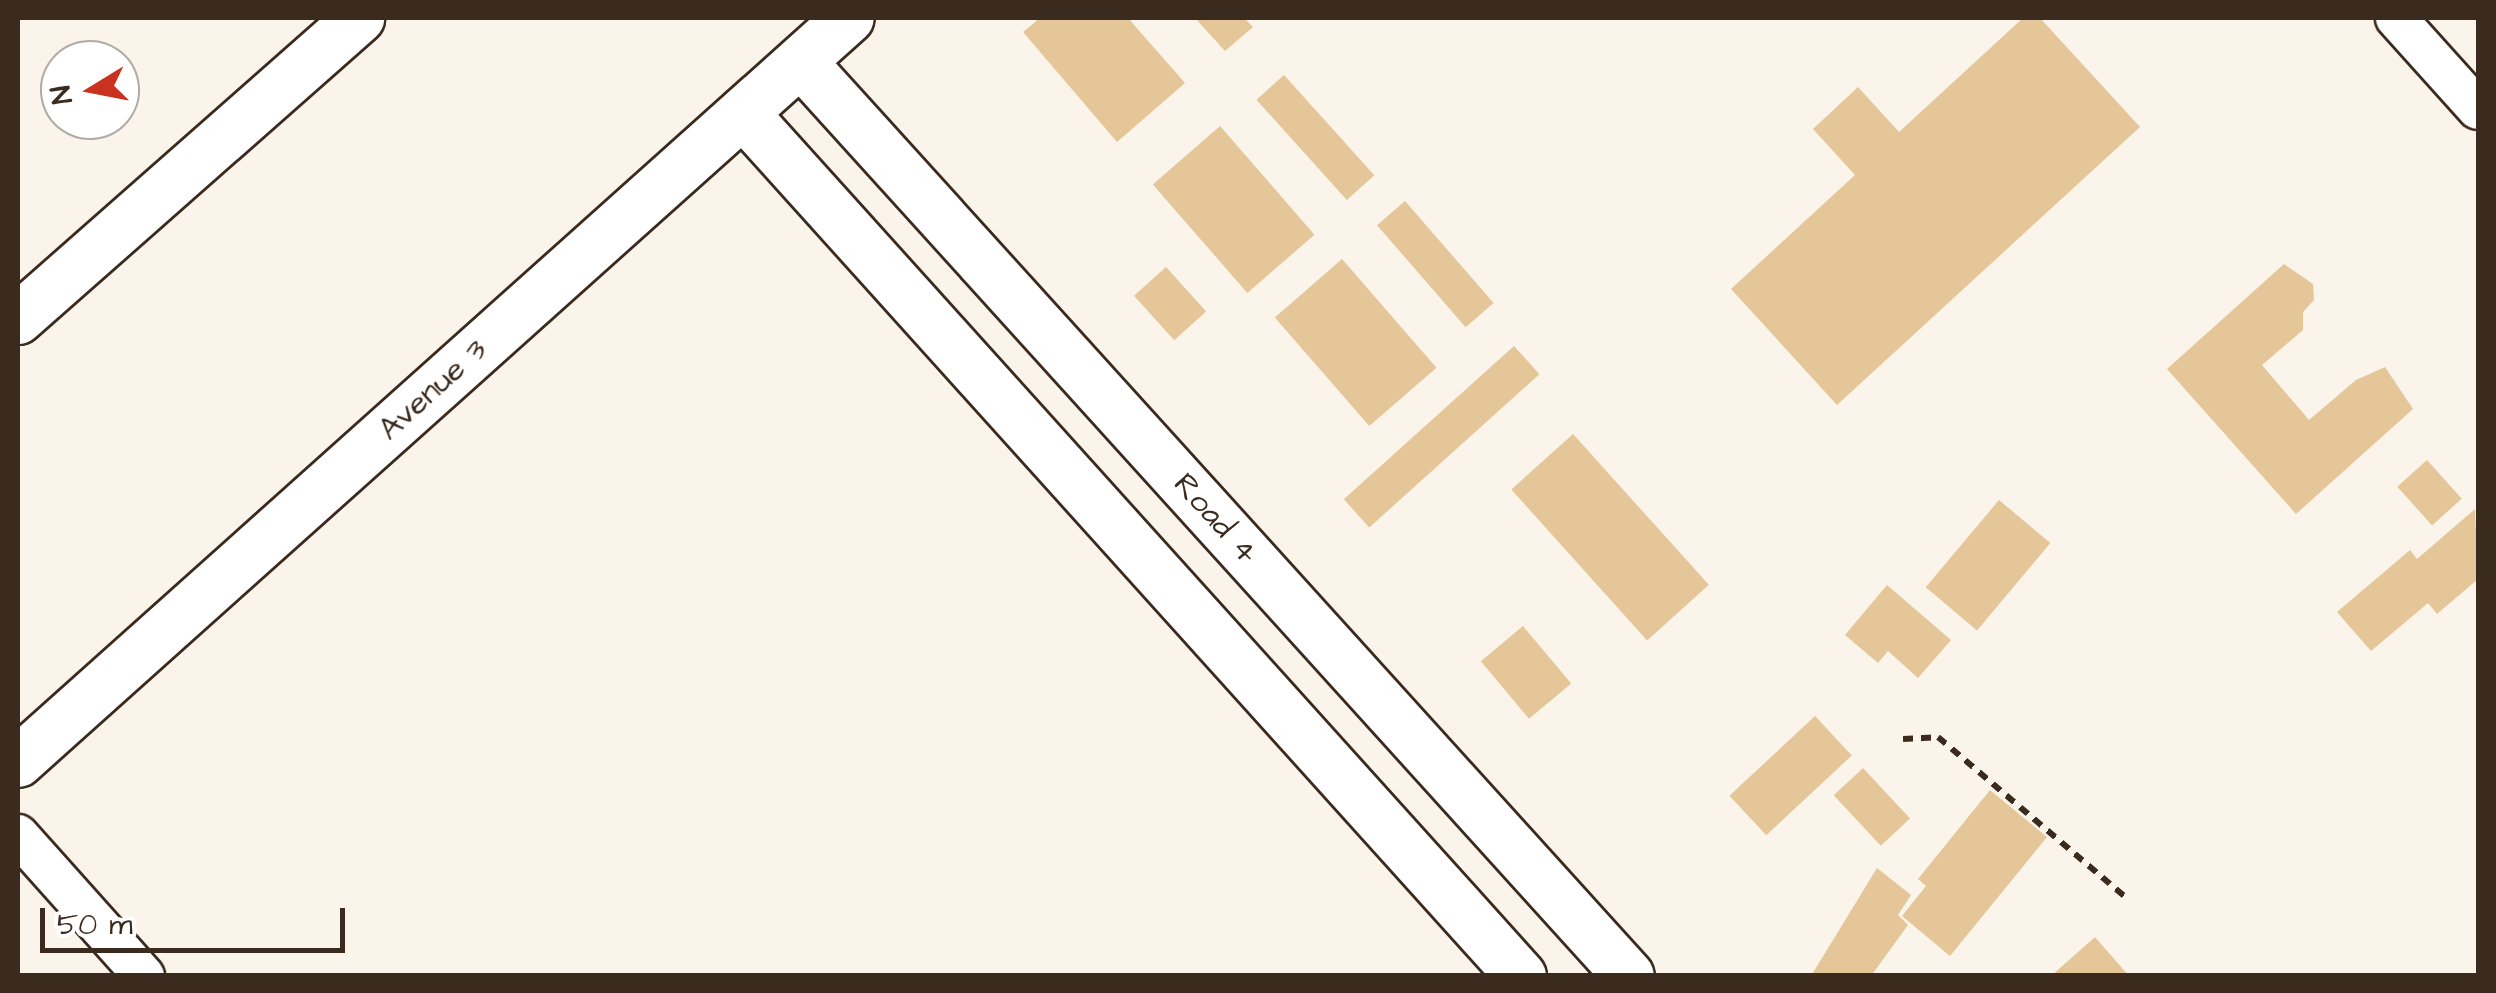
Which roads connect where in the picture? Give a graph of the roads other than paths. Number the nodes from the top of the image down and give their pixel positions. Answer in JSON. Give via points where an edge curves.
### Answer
{"nodes":[{"id":1,"x":359,"y":18,"type":"edge"},
{"id":2,"x":849,"y":18,"type":"edge"},
{"id":3,"x":2396,"y":18,"type":"edge"},
{"id":4,"x":801,"y":62,"type":"junction"},
{"id":5,"x":2478,"y":109,"type":"edge"},
{"id":6,"x":743,"y":113,"type":"junction"},
{"id":7,"x":18,"y":319,"type":"edge"},
{"id":8,"x":18,"y":762,"type":"edge"},
{"id":9,"x":18,"y":835,"type":"edge"},
{"id":10,"x":144,"y":976,"type":"edge"},
{"id":11,"x":1521,"y":976,"type":"edge"},
{"id":12,"x":1629,"y":976,"type":"edge"}],
"edges":[{"from":1,"to":7,"type":"street"},
{"from":2,"to":4,"type":"street","name":"Avenue 3"},
{"from":3,"to":5,"type":"street"},
{"from":4,"to":6,"type":"street","name":"Avenue 3"},
{"from":4,"to":12,"type":"street","name":"Road 4"},
{"from":6,"to":8,"type":"street","name":"Avenue 3"},
{"from":6,"to":11,"type":"street"},
{"from":9,"to":10,"type":"street"}]}
